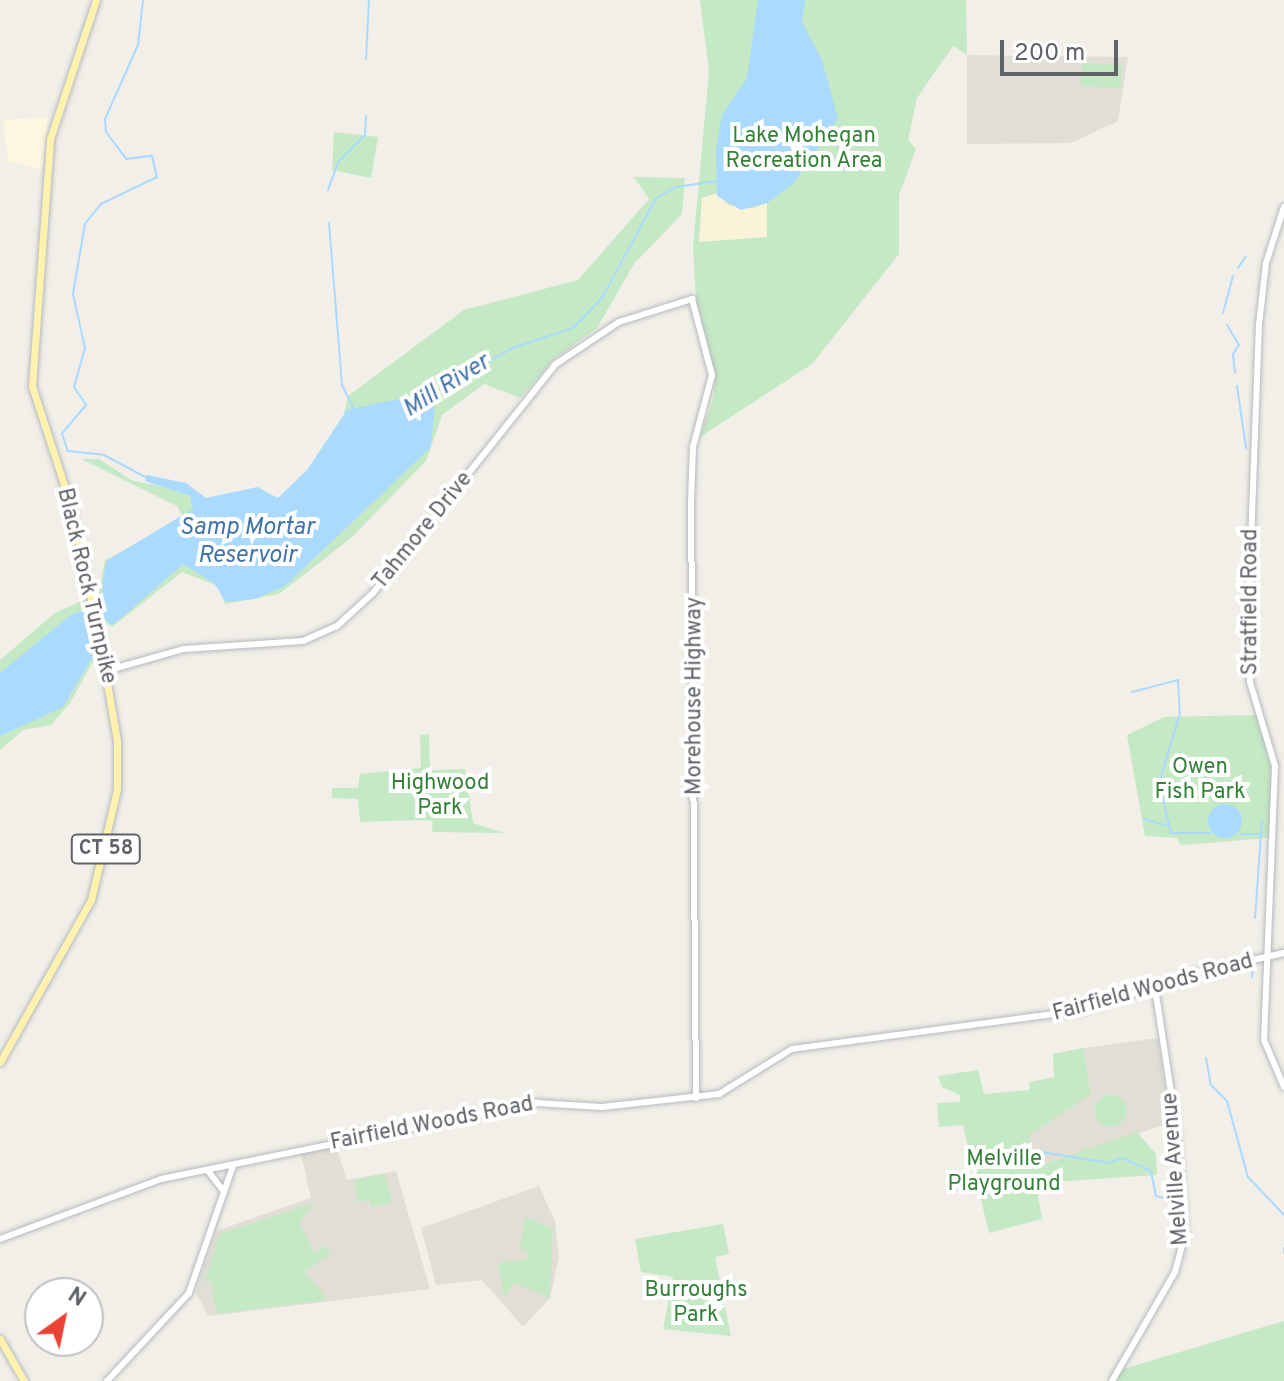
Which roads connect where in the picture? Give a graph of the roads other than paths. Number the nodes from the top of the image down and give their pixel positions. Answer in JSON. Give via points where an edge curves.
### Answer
{"nodes":[{"id":1,"x":96,"y":0,"type":"edge"},
{"id":2,"x":1284,"y":207,"type":"edge"},
{"id":3,"x":692,"y":299,"type":"joint"},
{"id":4,"x":106,"y":671,"type":"junction"},
{"id":5,"x":1284,"y":953,"type":"edge"},
{"id":6,"x":1266,"y":957,"type":"junction"},
{"id":7,"x":1155,"y":988,"type":"junction"},
{"id":8,"x":4,"y":1046,"type":"edge"},
{"id":9,"x":0,"y":1062,"type":"edge"},
{"id":10,"x":1284,"y":1087,"type":"edge"},
{"id":11,"x":696,"y":1098,"type":"junction"},
{"id":12,"x":233,"y":1166,"type":"junction"},
{"id":13,"x":208,"y":1171,"type":"junction"},
{"id":14,"x":222,"y":1189,"type":"junction"},
{"id":15,"x":0,"y":1239,"type":"edge"},
{"id":16,"x":0,"y":1339,"type":"edge"},
{"id":17,"x":24,"y":1381,"type":"edge"},
{"id":18,"x":107,"y":1381,"type":"edge"},
{"id":19,"x":1112,"y":1381,"type":"edge"}],
"edges":[{"from":1,"to":4,"type":"main road","name":"Black Rock Turnpike","number":"CT 58","via":[[50,139],[32,386],[69,500]]},
{"from":2,"to":6,"type":"main road","name":"Stratfield Road","via":[[1261,297],[1249,570],[1250,682],[1275,766]]},
{"from":3,"to":4,"type":"main road","name":"Tahmore Drive","via":[[619,322],[556,364],[373,593],[337,626],[303,641],[184,649]]},
{"from":3,"to":11,"type":"main road","name":"Morehouse Highway","via":[[712,375],[693,447],[691,501]]},
{"from":4,"to":8,"type":"main road","name":"Black Rock Turnpike","number":"CT 58","via":[[117,741],[108,843],[72,940]]},
{"from":5,"to":6,"type":"main road","name":"Fairfield Woods Road"},
{"from":6,"to":7,"type":"main road","name":"Fairfield Woods Road"},
{"from":6,"to":10,"type":"main road","name":"Stratfield Road","via":[[1265,1046]]},
{"from":7,"to":11,"type":"main road","name":"Fairfield Woods Road","via":[[1014,1023],[792,1049],[734,1089]]},
{"from":7,"to":19,"type":"main road","name":"Melville Avenue","via":[[1185,1235],[1175,1272]]},
{"from":8,"to":9,"type":"main road","name":"Black Rock Turnpike","number":"CT 58"},
{"from":11,"to":12,"type":"main road","name":"Fairfield Woods Road","via":[[602,1107],[536,1103]]},
{"from":12,"to":13,"type":"main road","name":"Fairfield Woods Road"},
{"from":12,"to":14,"type":"main road"},
{"from":13,"to":14,"type":"main road"},
{"from":13,"to":15,"type":"main road","name":"Fairfield Woods Road","via":[[161,1179]]},
{"from":14,"to":18,"type":"main road","via":[[196,1282]]},
{"from":16,"to":17,"type":"main road"}]}
